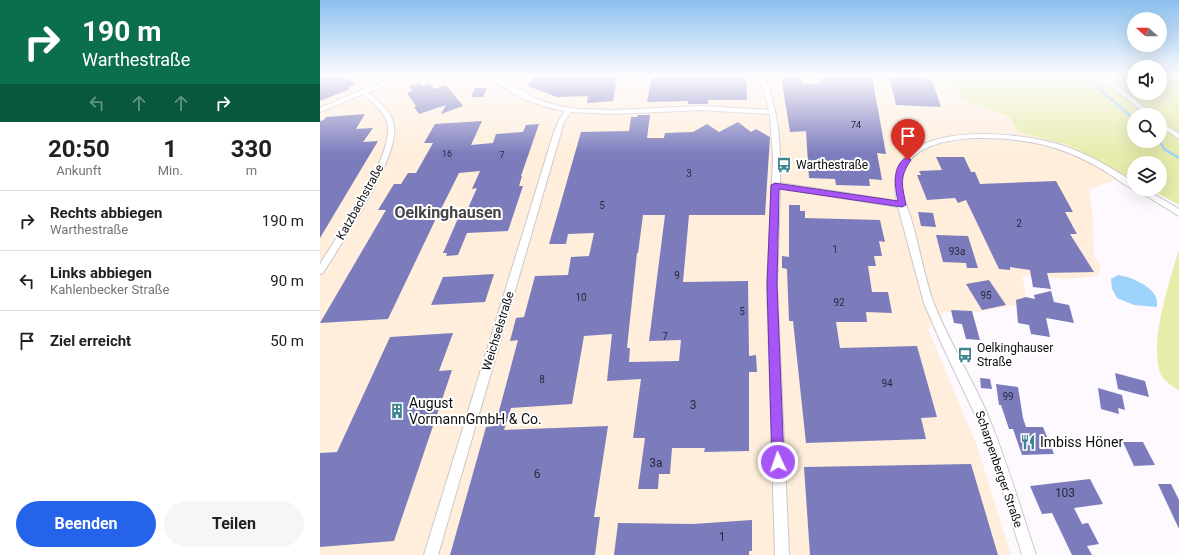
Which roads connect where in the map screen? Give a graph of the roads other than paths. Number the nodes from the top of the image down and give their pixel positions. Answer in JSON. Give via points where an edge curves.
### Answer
{"nodes":[{"id":1,"x":339,"y":102,"type":"edge"},
{"id":2,"x":376,"y":102,"type":"edge"},
{"id":3,"x":537,"y":102,"type":"edge"},
{"id":4,"x":770,"y":102,"type":"edge"},
{"id":5,"x":320,"y":110,"type":"edge"},
{"id":6,"x":569,"y":110,"type":"junction"},
{"id":7,"x":773,"y":112,"type":"junction"},
{"id":8,"x":1167,"y":128,"type":"edge"},
{"id":9,"x":1179,"y":137,"type":"edge"},
{"id":10,"x":1127,"y":182,"type":"edge"},
{"id":11,"x":775,"y":185,"type":"junction"},
{"id":12,"x":1151,"y":196,"type":"edge"},
{"id":13,"x":902,"y":205,"type":"junction"},
{"id":14,"x":1179,"y":213,"type":"edge"},
{"id":15,"x":320,"y":271,"type":"edge"},
{"id":16,"x":431,"y":555,"type":"edge"},
{"id":17,"x":782,"y":555,"type":"edge"},
{"id":18,"x":1029,"y":555,"type":"edge"}],
"edges":[{"from":1,"to":5,"type":"street"},
{"from":2,"to":15,"type":"street","name":"Katzbachstraße","via":[[388,119],[391,140],[373,183]]},
{"from":3,"to":6,"type":"street"},
{"from":4,"to":7,"type":"street"},
{"from":6,"to":7,"type":"street","via":[[692,108]]},
{"from":6,"to":16,"type":"street","name":"Weichselstraße","via":[[556,135]]},
{"from":7,"to":11,"type":"street","via":[[777,159]]},
{"from":8,"to":9,"type":"street"},
{"from":10,"to":13,"type":"street","name":"Scharpenberger Straße","via":[[1090,160],[1061,148],[1020,137],[972,136],[943,140],[918,151],[908,160],[902,166],[898,177]]},
{"from":11,"to":13,"type":"street"},
{"from":11,"to":17,"type":"street","via":[[772,285]]},
{"from":12,"to":14,"type":"street"},
{"from":13,"to":18,"type":"street","name":"Scharpenberger Straße","via":[[924,289],[986,424]]}]}
